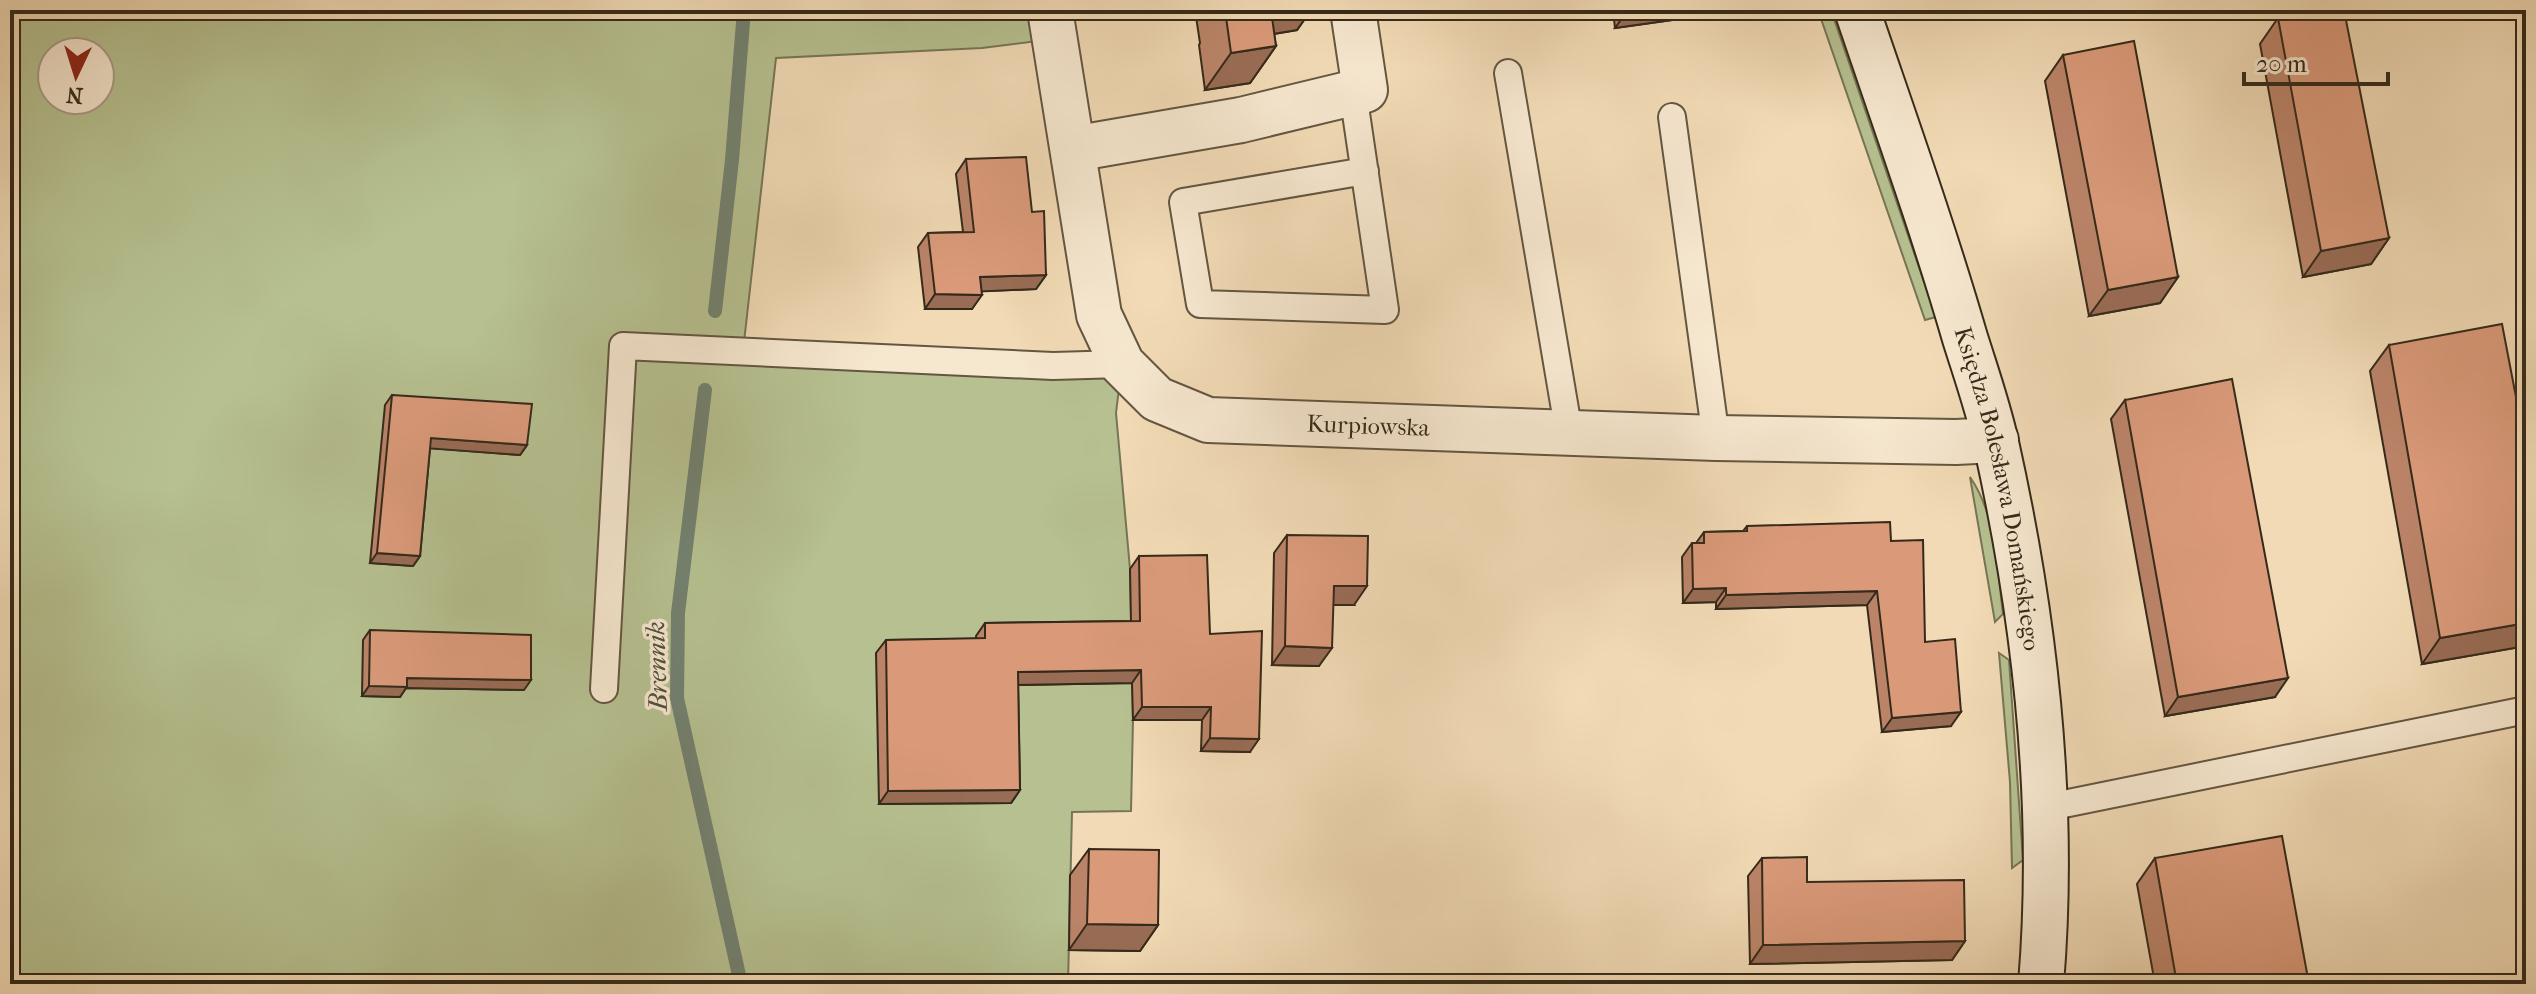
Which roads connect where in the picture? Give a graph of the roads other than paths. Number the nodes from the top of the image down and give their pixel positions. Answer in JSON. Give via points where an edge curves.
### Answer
{"nodes":[{"id":1,"x":1050,"y":10,"type":"edge"},
{"id":2,"x":1353,"y":10,"type":"edge"},
{"id":3,"x":1857,"y":10,"type":"edge"},
{"id":4,"x":1508,"y":73,"type":"dead end"},
{"id":5,"x":1353,"y":93,"type":"junction"},
{"id":6,"x":1672,"y":117,"type":"dead end"},
{"id":7,"x":1073,"y":149,"type":"junction"},
{"id":8,"x":1365,"y":171,"type":"junction"},
{"id":9,"x":1122,"y":364,"type":"junction"},
{"id":10,"x":1569,"y":433,"type":"junction"},
{"id":11,"x":1716,"y":438,"type":"junction"},
{"id":12,"x":1996,"y":440,"type":"junction"},
{"id":13,"x":604,"y":689,"type":"dead end"},
{"id":14,"x":2526,"y":710,"type":"edge"},
{"id":15,"x":2044,"y":808,"type":"junction"},
{"id":16,"x":2041,"y":984,"type":"edge"}],
"edges":[{"from":1,"to":7,"type":"street","name":"Kurpiowska"},
{"from":2,"to":5,"type":"street","via":[[1365,90]]},
{"from":3,"to":12,"type":"street","name":"Księdza Bolesława Domańskiego"},
{"from":4,"to":10,"type":"lane"},
{"from":5,"to":7,"type":"street","via":[[1241,120]]},
{"from":5,"to":8,"type":"lane"},
{"from":6,"to":11,"type":"lane"},
{"from":7,"to":9,"type":"street","name":"Kurpiowska","via":[[1099,315]]},
{"from":8,"to":8,"type":"lane","via":[[1385,310],[1200,304],[1183,202]]},
{"from":9,"to":10,"type":"street","name":"Kurpiowska","via":[[1157,399],[1208,420]]},
{"from":9,"to":13,"type":"lane","via":[[1053,366],[623,346]]},
{"from":10,"to":11,"type":"street","name":"Kurpiowska"},
{"from":11,"to":12,"type":"street","name":"Kurpiowska"},
{"from":12,"to":15,"type":"street","name":"Księdza Bolesława Domańskiego","via":[[2028,626]]},
{"from":14,"to":15,"type":"lane"},
{"from":15,"to":16,"type":"street","name":"Księdza Bolesława Domańskiego"}]}
